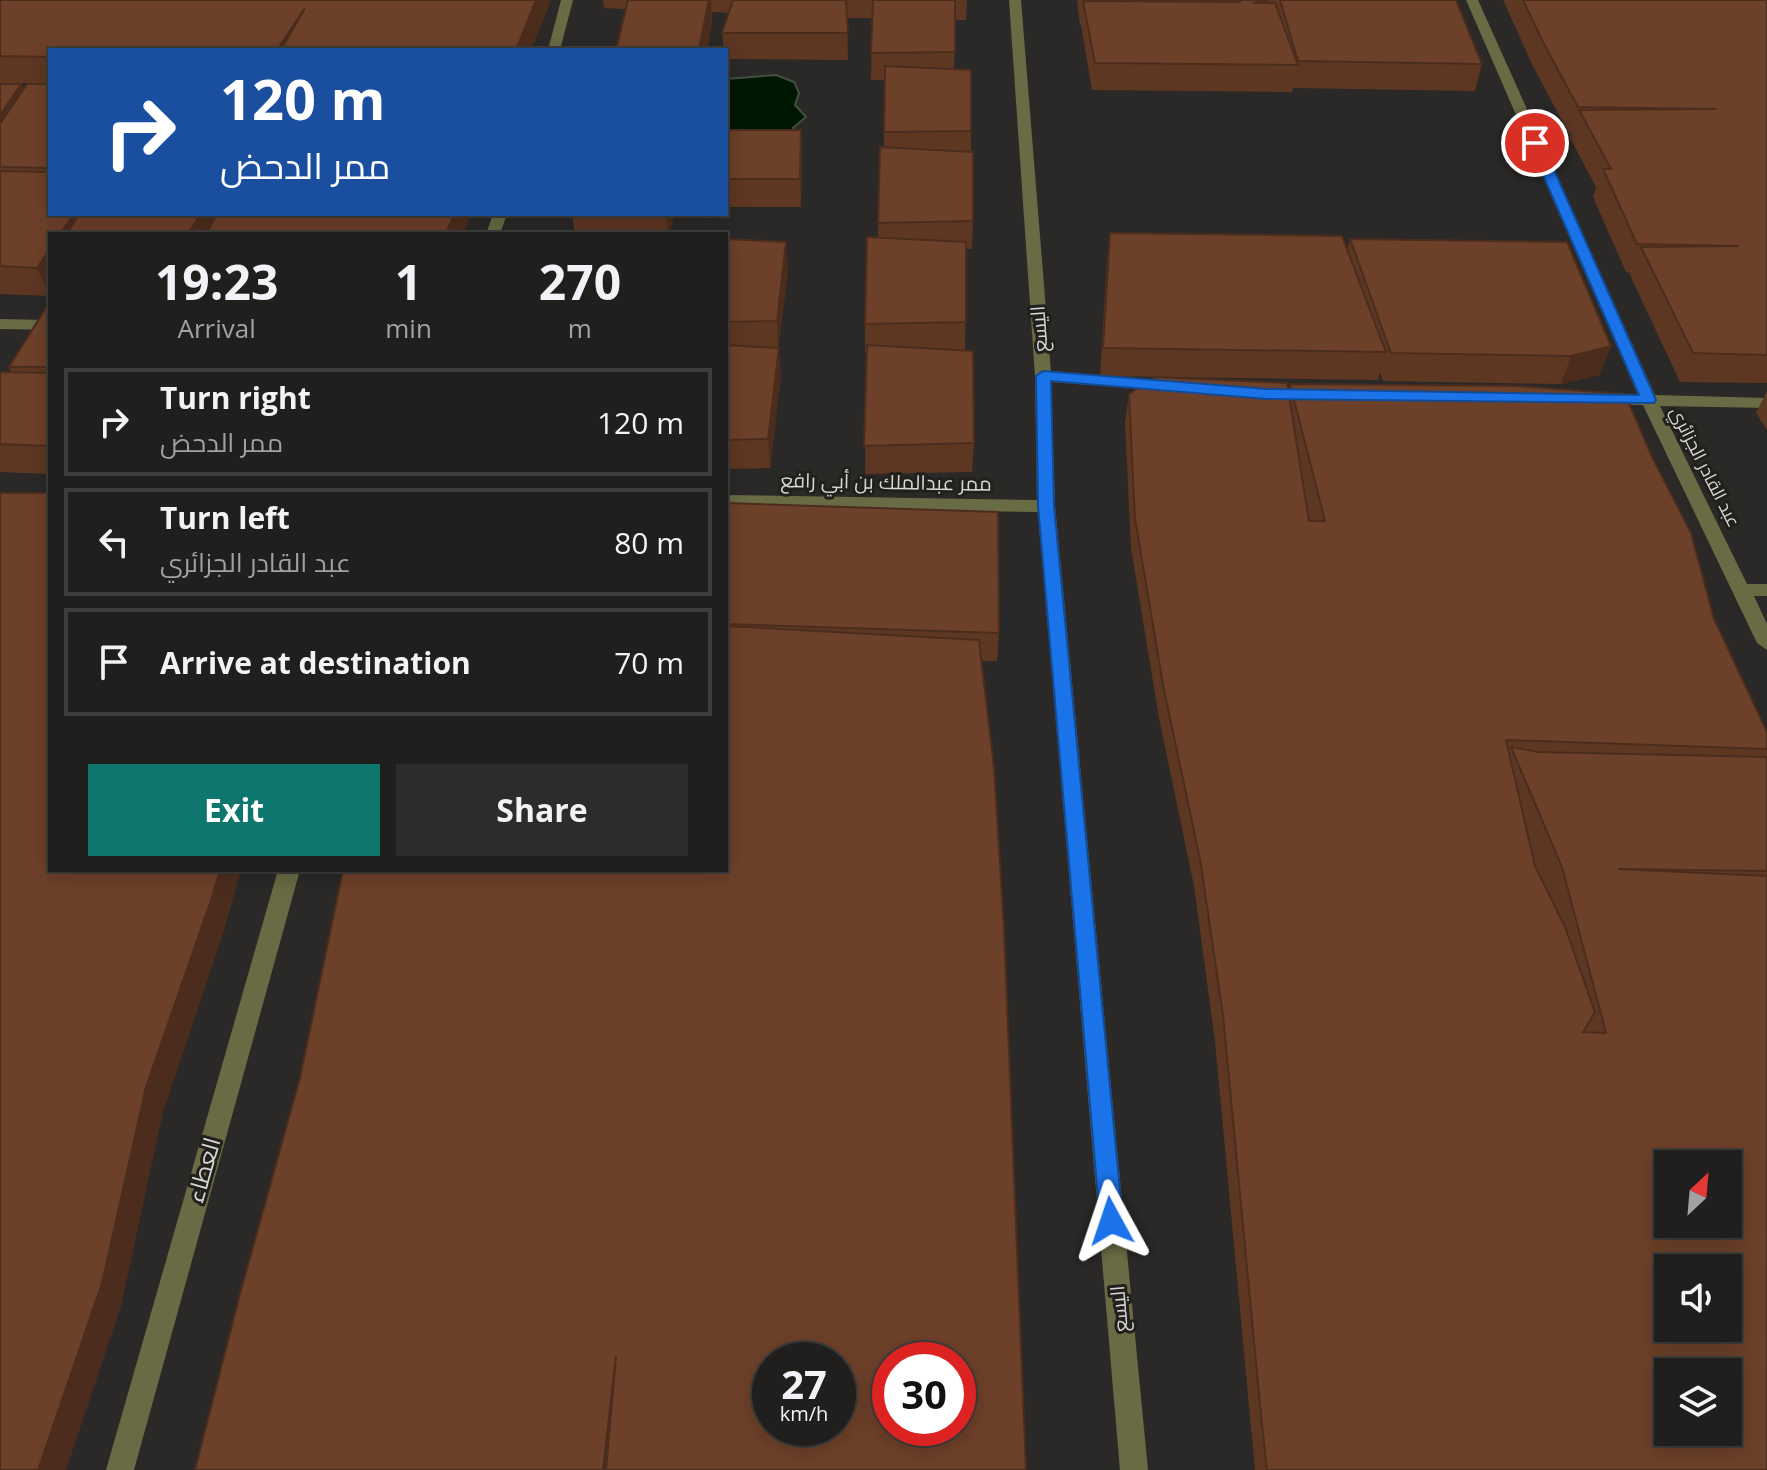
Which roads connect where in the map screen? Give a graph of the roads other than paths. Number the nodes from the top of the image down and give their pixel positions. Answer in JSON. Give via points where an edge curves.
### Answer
{"nodes":[{"id":1,"x":567,"y":0,"type":"edge"},
{"id":2,"x":1015,"y":0,"type":"edge"},
{"id":3,"x":1472,"y":0,"type":"edge"},
{"id":4,"x":555,"y":48,"type":"edge"},
{"id":5,"x":0,"y":324,"type":"edge"},
{"id":6,"x":48,"y":325,"type":"edge"},
{"id":7,"x":1043,"y":376,"type":"junction"},
{"id":8,"x":1192,"y":388,"type":"edge"},
{"id":9,"x":1585,"y":399,"type":"edge"},
{"id":10,"x":1649,"y":400,"type":"junction"},
{"id":11,"x":1767,"y":403,"type":"edge"},
{"id":12,"x":728,"y":501,"type":"edge"},
{"id":13,"x":1046,"y":506,"type":"junction"},
{"id":14,"x":1744,"y":590,"type":"junction"},
{"id":15,"x":1767,"y":590,"type":"edge"},
{"id":16,"x":1767,"y":643,"type":"edge"},
{"id":17,"x":288,"y":872,"type":"edge"},
{"id":18,"x":120,"y":1470,"type":"edge"},
{"id":19,"x":1134,"y":1470,"type":"edge"}],
"edges":[{"from":1,"to":4,"type":"street"},
{"from":2,"to":7,"type":"street","name":"اليسع"},
{"from":3,"to":10,"type":"street","name":"عبد القادر الجزائري"},
{"from":5,"to":6,"type":"street"},
{"from":7,"to":8,"type":"street"},
{"from":7,"to":13,"type":"street","name":"اليسع"},
{"from":9,"to":10,"type":"street"},
{"from":10,"to":11,"type":"street"},
{"from":10,"to":14,"type":"street","name":"عبد القادر الجزائري"},
{"from":12,"to":13,"type":"street","name":"ممر عبدالملك بن أبي رافع"},
{"from":13,"to":19,"type":"street","name":"اليسع"},
{"from":14,"to":15,"type":"street"},
{"from":14,"to":16,"type":"street","name":"عبد القادر الجزائري"},
{"from":17,"to":18,"type":"street","name":"العطاء"}]}
